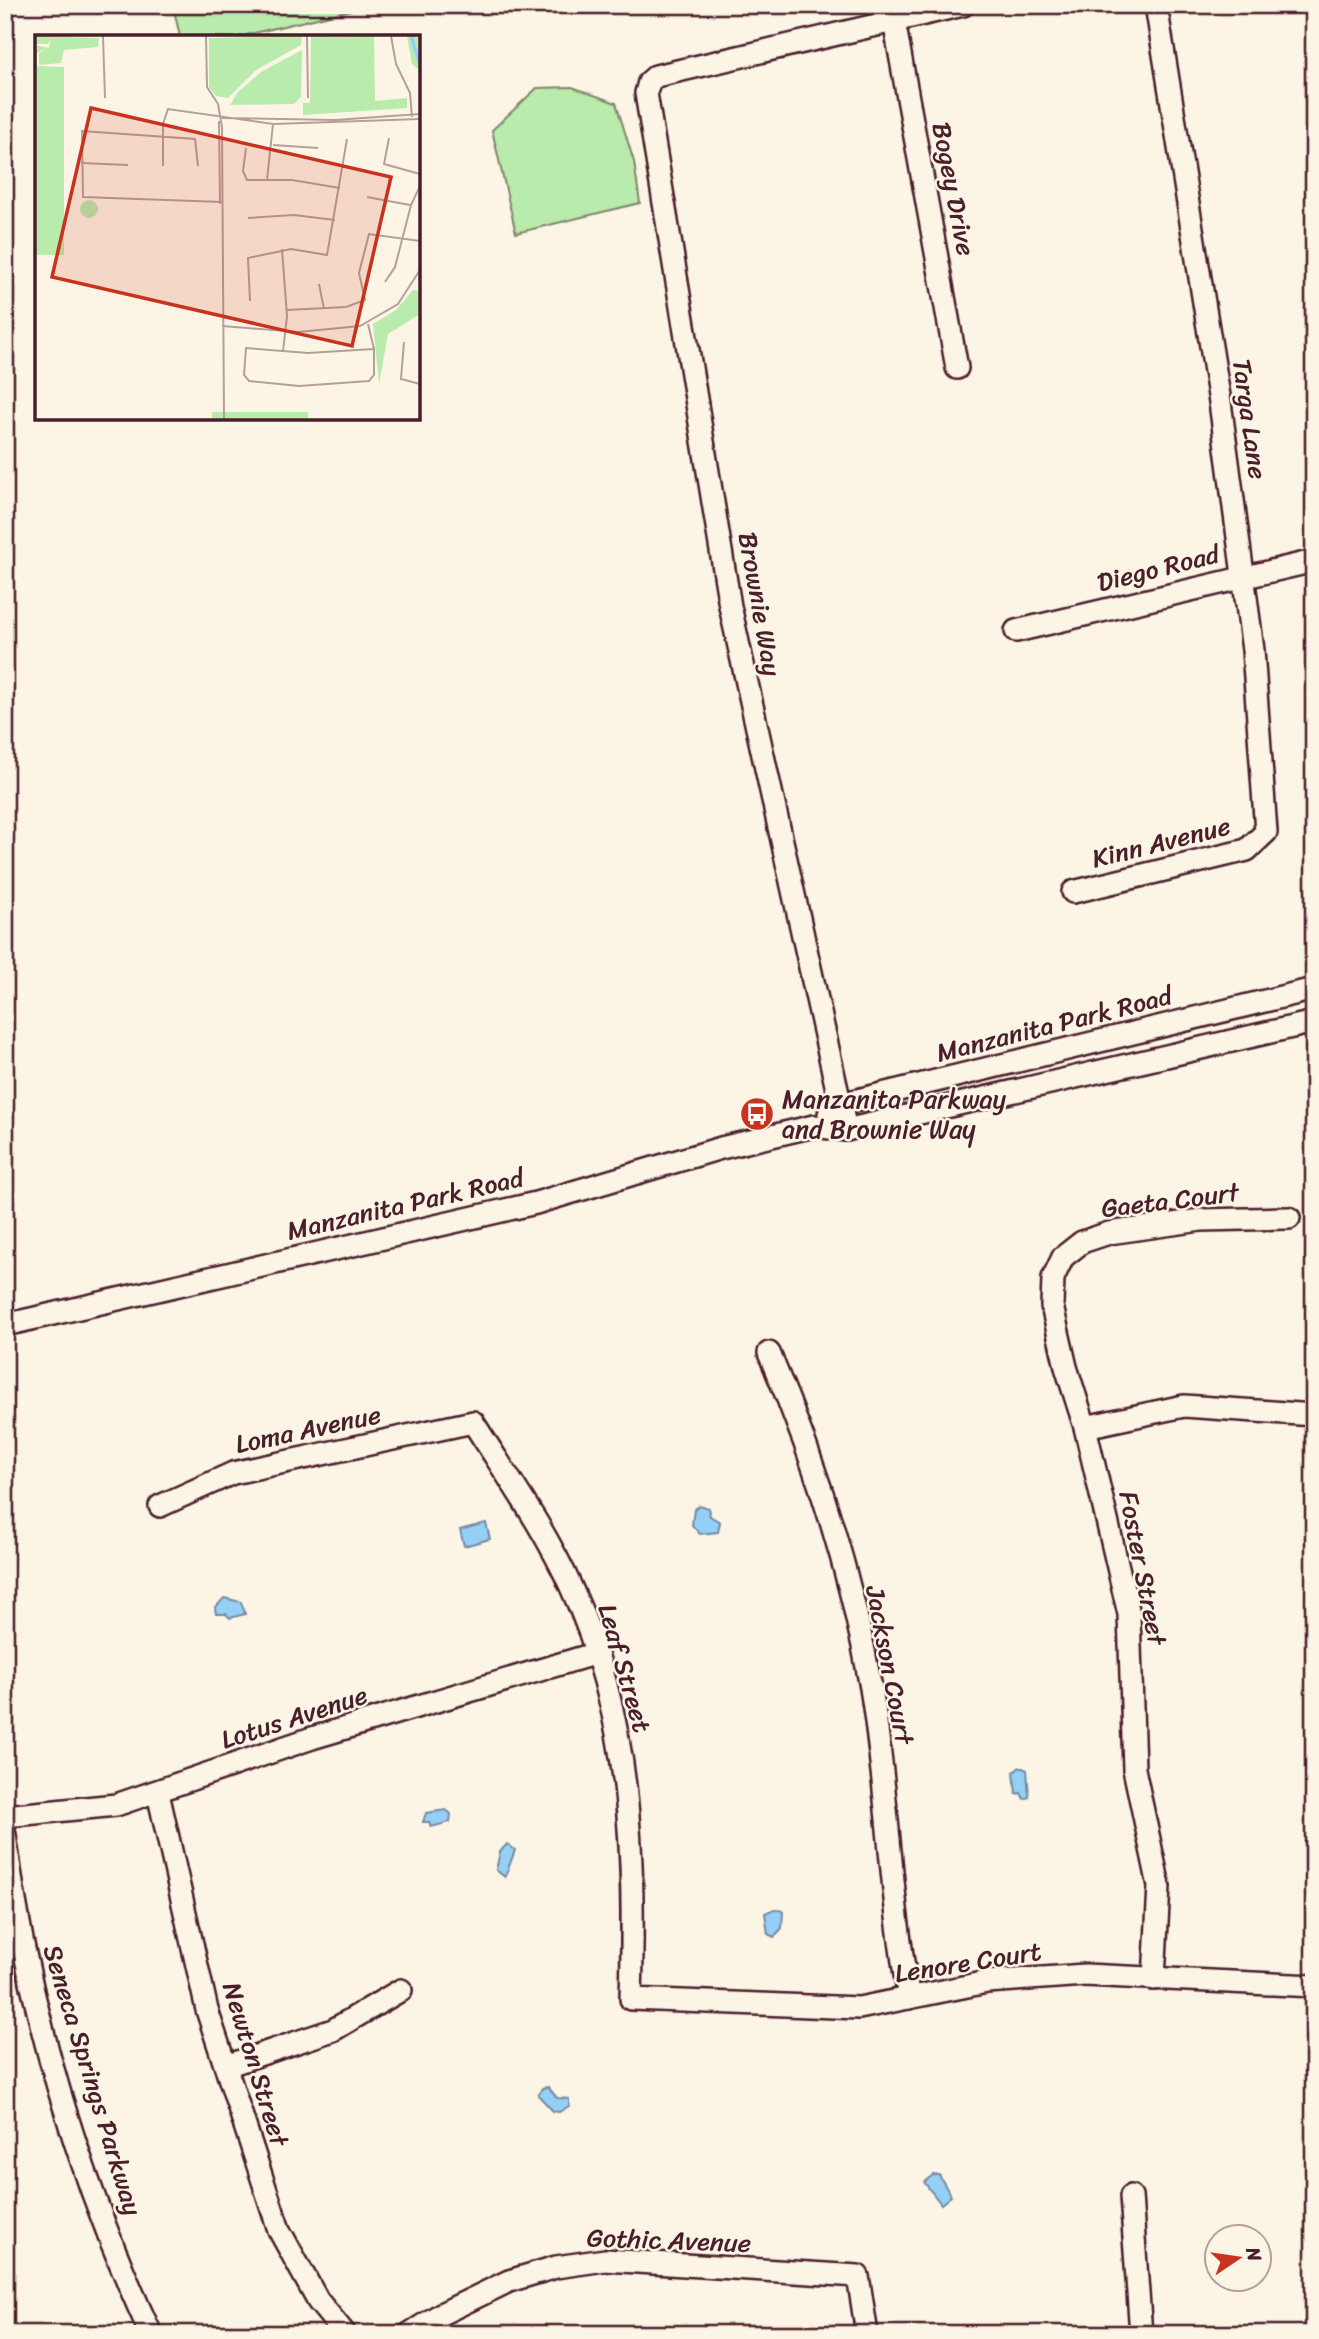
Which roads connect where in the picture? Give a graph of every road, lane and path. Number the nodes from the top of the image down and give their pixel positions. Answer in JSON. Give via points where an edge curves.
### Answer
{"nodes":[{"id":1,"x":963,"y":5,"type":"edge"},
{"id":2,"x":1156,"y":5,"type":"edge"},
{"id":3,"x":894,"y":21,"type":"junction"},
{"id":4,"x":957,"y":368,"type":"dead end"},
{"id":5,"x":1314,"y":561,"type":"edge"},
{"id":6,"x":1243,"y":576,"type":"junction"},
{"id":7,"x":1016,"y":631,"type":"dead end"},
{"id":8,"x":1260,"y":841,"type":"joint"},
{"id":9,"x":1073,"y":892,"type":"dead end"},
{"id":10,"x":1314,"y":989,"type":"edge"},
{"id":11,"x":1314,"y":1022,"type":"edge"},
{"id":12,"x":841,"y":1104,"type":"junction"},
{"id":13,"x":814,"y":1126,"type":"junction"},
{"id":14,"x":846,"y":1130,"type":"junction"},
{"id":15,"x":1289,"y":1218,"type":"dead end"},
{"id":16,"x":1063,"y":1257,"type":"joint"},
{"id":17,"x":5,"y":1325,"type":"edge"},
{"id":18,"x":769,"y":1353,"type":"dead end"},
{"id":19,"x":1314,"y":1415,"type":"edge"},
{"id":20,"x":473,"y":1422,"type":"joint"},
{"id":21,"x":1085,"y":1427,"type":"junction"},
{"id":22,"x":160,"y":1506,"type":"dead end"},
{"id":23,"x":597,"y":1653,"type":"junction"},
{"id":24,"x":158,"y":1793,"type":"junction"},
{"id":25,"x":5,"y":1816,"type":"edge"},
{"id":26,"x":5,"y":1835,"type":"edge"},
{"id":27,"x":1154,"y":1979,"type":"junction"},
{"id":28,"x":1314,"y":1986,"type":"edge"},
{"id":29,"x":401,"y":1990,"type":"dead end"},
{"id":30,"x":909,"y":1998,"type":"junction"},
{"id":31,"x":631,"y":1999,"type":"joint"},
{"id":32,"x":226,"y":2066,"type":"junction"},
{"id":33,"x":1131,"y":2196,"type":"dead end"},
{"id":34,"x":151,"y":2334,"type":"edge"},
{"id":35,"x":345,"y":2334,"type":"edge"},
{"id":36,"x":409,"y":2334,"type":"edge"},
{"id":37,"x":867,"y":2334,"type":"edge"},
{"id":38,"x":1141,"y":2334,"type":"edge"}],
"edges":[{"from":1,"to":3,"type":"street"},
{"from":2,"to":6,"type":"street","name":"Targa Lane","via":[[1218,388]]},
{"from":3,"to":4,"type":"street","name":"Bogey Drive"},
{"from":3,"to":12,"type":"street","name":"Brownie Way","via":[[656,76],[649,82],[646,104],[730,606]]},
{"from":5,"to":6,"type":"street","name":"Diego Road"},
{"from":6,"to":7,"type":"street","name":"Diego Road"},
{"from":6,"to":8,"type":"street","name":"Targa Lane","via":[[1267,818]]},
{"from":8,"to":9,"type":"street","name":"Kinn Avenue","via":[[1247,850]]},
{"from":10,"to":12,"type":"street","name":"Manzanita Park Road"},
{"from":11,"to":14,"type":"street","name":"Manzanita Park Road"},
{"from":12,"to":13,"type":"street","name":"Manzanita Park Road"},
{"from":12,"to":14,"type":"street","name":"Brownie Way"},
{"from":13,"to":14,"type":"street","name":"Manzanita Park Road"},
{"from":13,"to":17,"type":"street","name":"Manzanita Park Road","via":[[721,1148],[536,1203]]},
{"from":15,"to":16,"type":"street","name":"Gaeta Court","via":[[1201,1220],[1110,1233],[1082,1242]]},
{"from":16,"to":21,"type":"street","name":"Foster Street","via":[[1053,1279],[1052,1306]]},
{"from":18,"to":30,"type":"street","name":"Jackson Court","via":[[825,1504],[856,1621],[870,1688]]},
{"from":19,"to":21,"type":"street","via":[[1184,1406]]},
{"from":20,"to":22,"type":"street","name":"Loma Avenue","via":[[233,1473]]},
{"from":20,"to":23,"type":"street","name":"Leaf Street","via":[[541,1528],[571,1586]]},
{"from":21,"to":27,"type":"street","name":"Foster Street","via":[[1129,1614],[1134,1769],[1159,1886]]},
{"from":23,"to":24,"type":"street","name":"Lotus Avenue","via":[[312,1738]]},
{"from":23,"to":31,"type":"street","name":"Leaf Street","via":[[616,1719],[628,1802],[634,1890]]},
{"from":24,"to":25,"type":"street","name":"Lotus Avenue","via":[[116,1805]]},
{"from":24,"to":32,"type":"street","name":"Newton Street","via":[[207,2010]]},
{"from":26,"to":34,"type":"street","name":"Seneca Springs Parkway","via":[[16,1918],[43,2031],[82,2158]]},
{"from":27,"to":28,"type":"street","name":"Lenore Court"},
{"from":27,"to":30,"type":"street","name":"Lenore Court","via":[[1033,1977]]},
{"from":29,"to":32,"type":"street","via":[[333,2030]]},
{"from":30,"to":31,"type":"street","name":"Lenore Court","via":[[829,2009]]},
{"from":32,"to":35,"type":"street","name":"Newton Street","via":[[279,2231],[317,2301]]},
{"from":33,"to":38,"type":"street"},
{"from":36,"to":37,"type":"street","name":"Gothic Avenue","via":[[509,2281],[556,2267],[605,2260],[858,2276]]}]}
